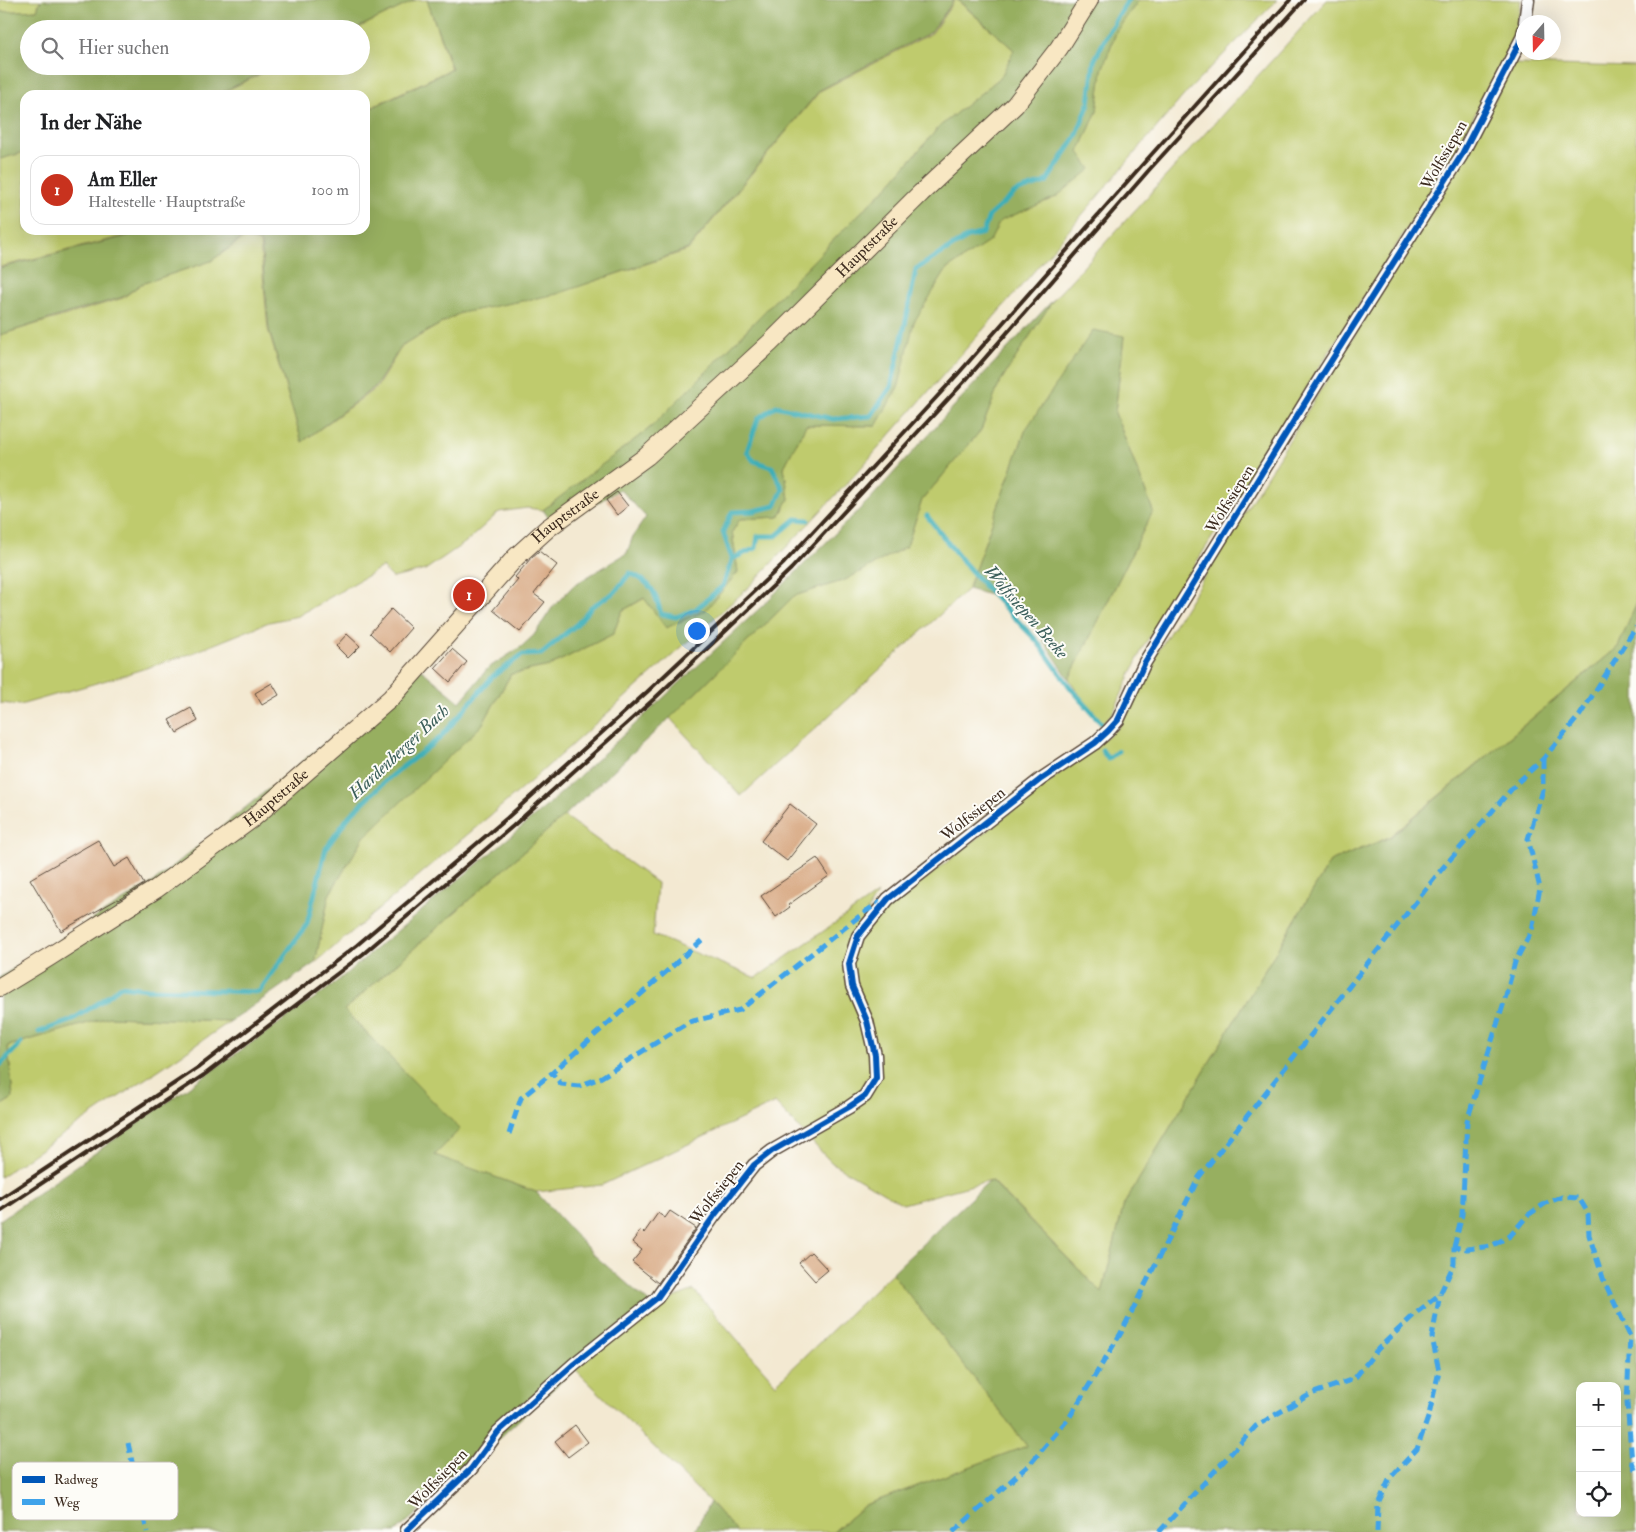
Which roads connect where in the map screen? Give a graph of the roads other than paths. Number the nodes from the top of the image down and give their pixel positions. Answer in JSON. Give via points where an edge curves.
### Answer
{"nodes":[{"id":1,"x":1089,"y":0,"type":"edge"},
{"id":2,"x":1528,"y":0,"type":"edge"},
{"id":3,"x":1526,"y":15,"type":"edge"},
{"id":4,"x":1516,"y":50,"type":"edge"},
{"id":5,"x":0,"y":986,"type":"edge"},
{"id":6,"x":407,"y":1530,"type":"dead end"}],
"edges":[{"from":1,"to":5,"type":"main road","name":"Hauptstraße","via":[[1059,48],[1015,105],[770,343],[647,456],[548,528],[516,557],[391,698],[253,818],[156,889]]},
{"from":2,"to":3,"type":"street"},
{"from":4,"to":6,"type":"street","name":"Wolfssiepen","via":[[1461,156],[1150,654],[1118,720],[1108,732],[1026,790],[888,899],[858,936],[849,964],[852,986],[868,1021],[875,1055],[876,1078],[865,1096],[754,1165],[657,1298],[574,1364],[498,1432],[471,1469]]}]}
